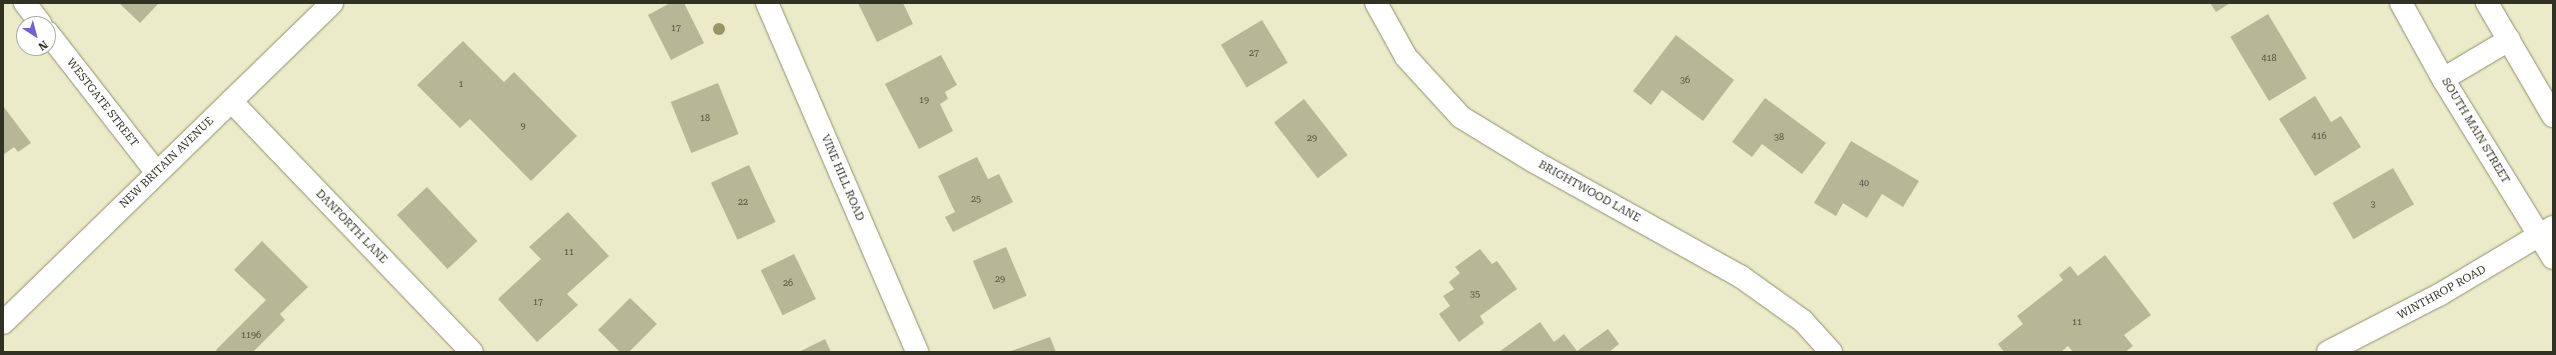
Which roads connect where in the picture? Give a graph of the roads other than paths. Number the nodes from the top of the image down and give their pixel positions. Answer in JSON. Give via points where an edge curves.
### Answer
{"nodes":[{"id":1,"x":25,"y":3,"type":"edge"},
{"id":2,"x":332,"y":3,"type":"edge"},
{"id":3,"x":767,"y":3,"type":"edge"},
{"id":4,"x":1376,"y":3,"type":"edge"},
{"id":5,"x":2400,"y":3,"type":"edge"},
{"id":6,"x":2487,"y":3,"type":"edge"},
{"id":7,"x":35,"y":16,"type":"edge"},
{"id":8,"x":2509,"y":40,"type":"junction"},
{"id":9,"x":56,"y":43,"type":"edge"},
{"id":10,"x":2443,"y":79,"type":"junction"},
{"id":11,"x":231,"y":101,"type":"junction"},
{"id":12,"x":2553,"y":116,"type":"edge"},
{"id":13,"x":157,"y":173,"type":"junction"},
{"id":14,"x":2546,"y":231,"type":"edge"},
{"id":15,"x":2553,"y":258,"type":"edge"},
{"id":16,"x":3,"y":323,"type":"edge"},
{"id":17,"x":472,"y":352,"type":"edge"},
{"id":18,"x":917,"y":352,"type":"edge"},
{"id":19,"x":1831,"y":352,"type":"edge"},
{"id":20,"x":2328,"y":352,"type":"edge"}],
"edges":[{"from":1,"to":7,"type":"street"},
{"from":2,"to":11,"type":"street","name":"NEW BRITAIN AVENUE"},
{"from":3,"to":18,"type":"street","name":"VINE HILL ROAD"},
{"from":4,"to":19,"type":"street","name":"BRIGHTWOOD LANE","via":[[1406,57],[1461,117],[1533,161],[1740,276],[1803,321]]},
{"from":5,"to":10,"type":"street","name":"SOUTH MAIN STREET"},
{"from":6,"to":8,"type":"street"},
{"from":8,"to":10,"type":"street"},
{"from":8,"to":12,"type":"street"},
{"from":9,"to":13,"type":"street","name":"WESTGATE STREET"},
{"from":10,"to":14,"type":"street","name":"SOUTH MAIN STREET"},
{"from":11,"to":13,"type":"street","name":"NEW BRITAIN AVENUE"},
{"from":11,"to":17,"type":"street","name":"DANFORTH LANE"},
{"from":13,"to":16,"type":"street","name":"NEW BRITAIN AVENUE"},
{"from":14,"to":15,"type":"street","name":"SOUTH MAIN STREET"},
{"from":14,"to":20,"type":"street","name":"WINTHROP ROAD","via":[[2439,295]]}]}
